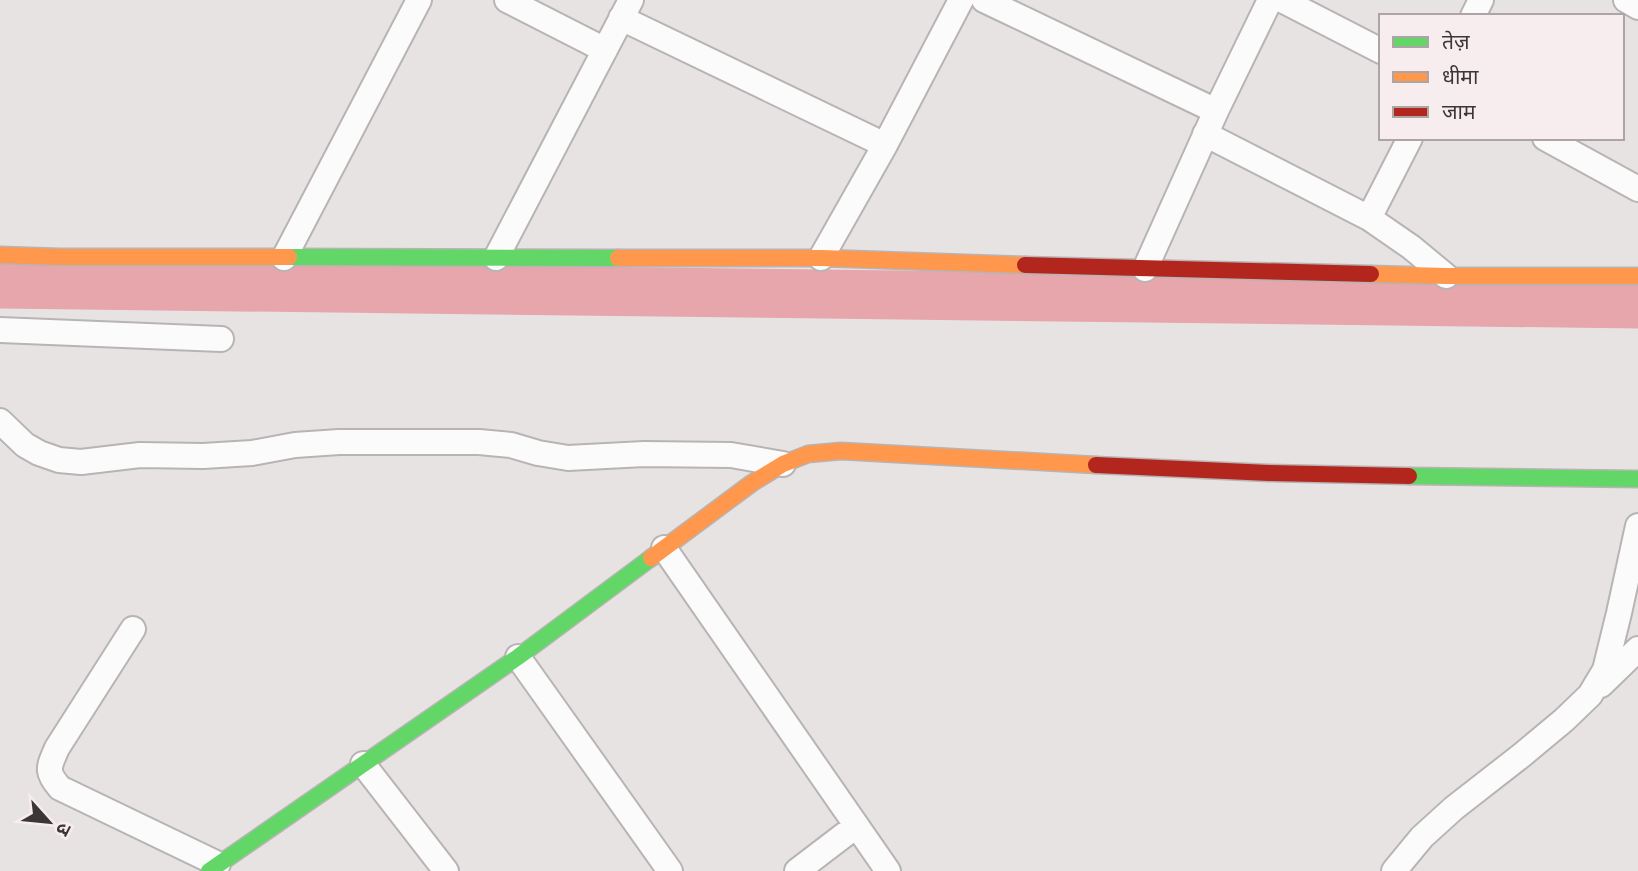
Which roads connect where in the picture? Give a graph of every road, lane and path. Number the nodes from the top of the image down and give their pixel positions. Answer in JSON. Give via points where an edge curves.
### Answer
{"nodes":[{"id":1,"x":419,"y":0,"type":"edge"},
{"id":2,"x":508,"y":0,"type":"edge"},
{"id":3,"x":961,"y":0,"type":"edge"},
{"id":4,"x":984,"y":0,"type":"edge"},
{"id":5,"x":1270,"y":0,"type":"edge"},
{"id":6,"x":1282,"y":0,"type":"edge"},
{"id":7,"x":1626,"y":0,"type":"edge"},
{"id":8,"x":1638,"y":7,"type":"edge"},
{"id":9,"x":626,"y":9,"type":"edge"},
{"id":10,"x":605,"y":50,"type":"junction"},
{"id":11,"x":1379,"y":50,"type":"edge"},
{"id":12,"x":1216,"y":111,"type":"junction"},
{"id":13,"x":1205,"y":134,"type":"junction"},
{"id":14,"x":1409,"y":140,"type":"edge"},
{"id":15,"x":1549,"y":140,"type":"edge"},
{"id":16,"x":885,"y":145,"type":"junction"},
{"id":17,"x":1638,"y":189,"type":"edge"},
{"id":18,"x":1369,"y":218,"type":"junction"},
{"id":19,"x":0,"y":255,"type":"edge"},
{"id":20,"x":284,"y":258,"type":"junction"},
{"id":21,"x":496,"y":258,"type":"junction"},
{"id":22,"x":821,"y":258,"type":"junction"},
{"id":23,"x":1145,"y":269,"type":"junction"},
{"id":24,"x":1446,"y":276,"type":"junction"},
{"id":25,"x":1638,"y":276,"type":"edge"},
{"id":26,"x":0,"y":330,"type":"edge"},
{"id":27,"x":222,"y":339,"type":"dead end"},
{"id":28,"x":0,"y":421,"type":"edge"},
{"id":29,"x":783,"y":464,"type":"junction"},
{"id":30,"x":1638,"y":479,"type":"edge"},
{"id":31,"x":1638,"y":526,"type":"edge"},
{"id":32,"x":664,"y":548,"type":"junction"},
{"id":33,"x":133,"y":629,"type":"dead end"},
{"id":34,"x":1638,"y":649,"type":"edge"},
{"id":35,"x":518,"y":657,"type":"junction"},
{"id":36,"x":1591,"y":695,"type":"junction"},
{"id":37,"x":363,"y":764,"type":"junction"},
{"id":38,"x":856,"y":826,"type":"junction"},
{"id":39,"x":214,"y":868,"type":"edge"},
{"id":40,"x":446,"y":871,"type":"edge"},
{"id":41,"x":670,"y":871,"type":"edge"},
{"id":42,"x":797,"y":871,"type":"edge"},
{"id":43,"x":888,"y":871,"type":"edge"},
{"id":44,"x":1394,"y":871,"type":"edge"}],
"edges":[{"from":1,"to":20,"type":"street"},
{"from":2,"to":10,"type":"street"},
{"from":3,"to":16,"type":"street"},
{"from":4,"to":12,"type":"street"},
{"from":5,"to":12,"type":"street"},
{"from":6,"to":11,"type":"street"},
{"from":7,"to":8,"type":"street"},
{"from":9,"to":10,"type":"street"},
{"from":9,"to":16,"type":"street"},
{"from":10,"to":21,"type":"street"},
{"from":12,"to":13,"type":"street"},
{"from":13,"to":18,"type":"street"},
{"from":13,"to":23,"type":"street"},
{"from":14,"to":18,"type":"street"},
{"from":15,"to":17,"type":"street"},
{"from":16,"to":22,"type":"street"},
{"from":18,"to":24,"type":"street"},
{"from":19,"to":20,"type":"street"},
{"from":20,"to":21,"type":"street"},
{"from":21,"to":22,"type":"street"},
{"from":22,"to":23,"type":"street"},
{"from":23,"to":24,"type":"street"},
{"from":24,"to":25,"type":"street"},
{"from":26,"to":27,"type":"street"},
{"from":28,"to":29,"type":"street","via":[[39,453],[81,462],[140,455],[253,453],[340,442],[479,442],[568,458],[731,455]]},
{"from":29,"to":30,"type":"street","via":[[808,454],[841,452],[1269,472]]},
{"from":29,"to":32,"type":"street"},
{"from":31,"to":36,"type":"street","via":[[1605,670]]},
{"from":32,"to":35,"type":"street"},
{"from":32,"to":38,"type":"street"},
{"from":33,"to":39,"type":"street","via":[[57,748],[50,765],[51,778],[60,788]]},
{"from":34,"to":36,"type":"street"},
{"from":35,"to":37,"type":"street"},
{"from":35,"to":41,"type":"street"},
{"from":36,"to":44,"type":"street","via":[[1446,815]]},
{"from":37,"to":39,"type":"street"},
{"from":37,"to":40,"type":"street"},
{"from":38,"to":42,"type":"street"},
{"from":38,"to":43,"type":"street"}]}
